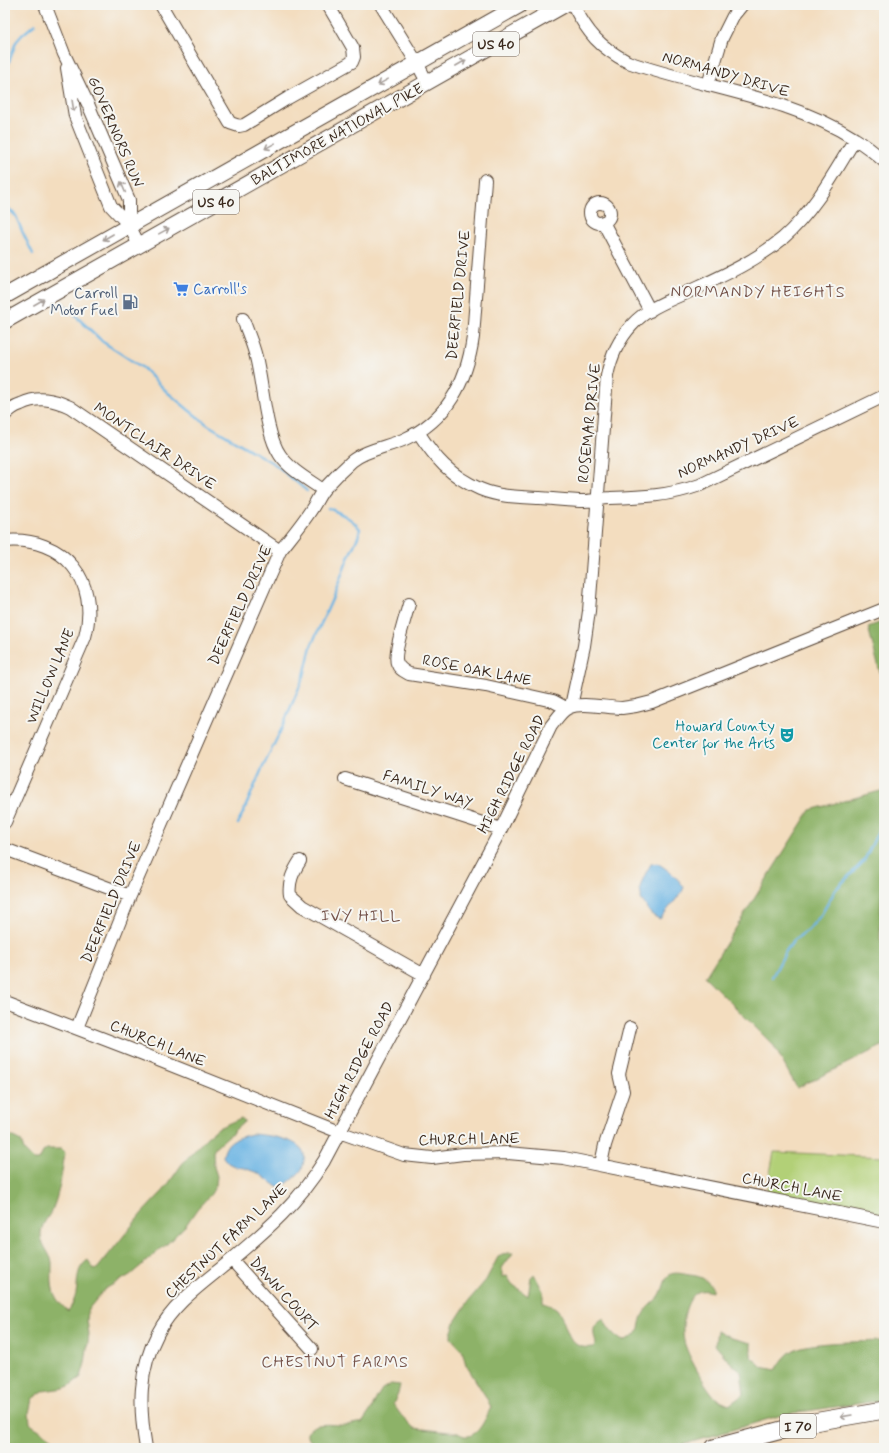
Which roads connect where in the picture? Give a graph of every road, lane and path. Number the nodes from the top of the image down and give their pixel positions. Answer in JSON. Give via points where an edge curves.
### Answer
{"nodes":[{"id":1,"x":45,"y":5,"type":"edge"},
{"id":2,"x":162,"y":5,"type":"edge"},
{"id":3,"x":328,"y":5,"type":"edge"},
{"id":4,"x":381,"y":5,"type":"edge"},
{"id":5,"x":520,"y":5,"type":"edge"},
{"id":6,"x":564,"y":5,"type":"edge"},
{"id":7,"x":573,"y":5,"type":"edge"},
{"id":8,"x":742,"y":5,"type":"edge"},
{"id":9,"x":64,"y":54,"type":"junction"},
{"id":10,"x":417,"y":63,"type":"junction"},
{"id":11,"x":427,"y":82,"type":"junction"},
{"id":12,"x":708,"y":85,"type":"junction"},
{"id":13,"x":856,"y":139,"type":"junction"},
{"id":14,"x":884,"y":161,"type":"edge"},
{"id":15,"x":485,"y":180,"type":"dead end"},
{"id":16,"x":604,"y":222,"type":"dead end"},
{"id":17,"x":129,"y":225,"type":"junction"},
{"id":18,"x":140,"y":245,"type":"junction"},
{"id":19,"x":5,"y":296,"type":"edge"},
{"id":20,"x":650,"y":310,"type":"junction"},
{"id":21,"x":243,"y":319,"type":"dead end"},
{"id":22,"x":5,"y":321,"type":"edge"},
{"id":23,"x":884,"y":396,"type":"edge"},
{"id":24,"x":5,"y":415,"type":"edge"},
{"id":25,"x":418,"y":432,"type":"junction"},
{"id":26,"x":323,"y":490,"type":"junction"},
{"id":27,"x":597,"y":500,"type":"junction"},
{"id":28,"x":5,"y":541,"type":"edge"},
{"id":29,"x":280,"y":551,"type":"junction"},
{"id":30,"x":409,"y":604,"type":"dead end"},
{"id":31,"x":884,"y":609,"type":"edge"},
{"id":32,"x":569,"y":707,"type":"junction"},
{"id":33,"x":345,"y":779,"type":"dead end"},
{"id":34,"x":5,"y":822,"type":"edge"},
{"id":35,"x":501,"y":830,"type":"junction"},
{"id":36,"x":5,"y":849,"type":"edge"},
{"id":37,"x":300,"y":861,"type":"dead end"},
{"id":38,"x":130,"y":896,"type":"junction"},
{"id":39,"x":424,"y":975,"type":"junction"},
{"id":40,"x":5,"y":1001,"type":"edge"},
{"id":41,"x":77,"y":1028,"type":"junction"},
{"id":42,"x":630,"y":1028,"type":"dead end"},
{"id":43,"x":338,"y":1132,"type":"junction"},
{"id":44,"x":601,"y":1164,"type":"junction"},
{"id":45,"x":884,"y":1222,"type":"edge"},
{"id":46,"x":232,"y":1260,"type":"junction"},
{"id":47,"x":312,"y":1349,"type":"dead end"},
{"id":48,"x":884,"y":1410,"type":"edge"},
{"id":49,"x":146,"y":1448,"type":"edge"},
{"id":50,"x":714,"y":1448,"type":"edge"}],
"edges":[{"from":1,"to":9,"type":"street","name":"GOVERNORS RUN"},
{"from":2,"to":3,"type":"street","via":[[230,123],[239,126],[352,62],[354,48]]},
{"from":4,"to":10,"type":"street"},
{"from":5,"to":10,"type":"main road","name":"BALTIMORE NATIONAL PIKE","number":"US 40"},
{"from":11,"to":6,"type":"main road","name":"BALTIMORE NATIONAL PIKE","number":"US 40","one_way":true},
{"from":7,"to":12,"type":"street","name":"NORMANDY DRIVE","via":[[596,41],[616,56],[641,67]]},
{"from":8,"to":12,"type":"street","via":[[724,31]]},
{"from":17,"to":9,"type":"street","name":"GOVERNORS RUN","one_way":true,"via":[[129,200]]},
{"from":9,"to":17,"type":"street","name":"GOVERNORS RUN","one_way":true,"via":[[75,116],[111,206]]},
{"from":10,"to":11,"type":"street"},
{"from":10,"to":17,"type":"main road","name":"BALTIMORE NATIONAL PIKE","number":"US 40","one_way":true},
{"from":18,"to":11,"type":"main road","name":"BALTIMORE NATIONAL PIKE","number":"US 40","one_way":true},
{"from":12,"to":13,"type":"street","name":"NORMANDY DRIVE","via":[[758,98],[804,114]]},
{"from":13,"to":14,"type":"street","name":"NORMANDY DRIVE"},
{"from":13,"to":20,"type":"street","name":"ROSEMAR DRIVE","via":[[816,203],[782,238],[738,269]]},
{"from":15,"to":25,"type":"street","name":"DEERFIELD DRIVE","via":[[470,356],[458,390],[445,408]]},
{"from":16,"to":20,"type":"street"},
{"from":17,"to":18,"type":"street","name":"GOVERNORS RUN"},
{"from":17,"to":19,"type":"main road","name":"BALTIMORE NATIONAL PIKE","number":"US 40","one_way":true},
{"from":22,"to":18,"type":"main road","name":"BALTIMORE NATIONAL PIKE","number":"US 40","one_way":true},
{"from":20,"to":27,"type":"street","name":"ROSEMAR DRIVE","via":[[622,337],[610,364]]},
{"from":21,"to":26,"type":"street","via":[[256,356],[270,432],[275,446],[290,466]]},
{"from":23,"to":27,"type":"street","name":"NORMANDY DRIVE","via":[[700,485],[651,497]]},
{"from":24,"to":29,"type":"street","name":"MONTCLAIR DRIVE","via":[[17,405],[39,398],[70,407]]},
{"from":25,"to":26,"type":"street","name":"DEERFIELD DRIVE","via":[[355,460]]},
{"from":25,"to":27,"type":"street","name":"NORMANDY DRIVE","via":[[437,460],[449,471],[488,492],[509,496]]},
{"from":26,"to":29,"type":"street","name":"DEERFIELD DRIVE"},
{"from":27,"to":32,"type":"street","name":"ROSEMAR DRIVE","via":[[589,611],[584,646]]},
{"from":28,"to":34,"type":"street","name":"WILLOW LANE","via":[[35,543],[61,554],[72,564],[79,576],[89,599],[90,612],[85,637]]},
{"from":29,"to":38,"type":"street","name":"DEERFIELD DRIVE"},
{"from":30,"to":32,"type":"street","name":"ROSE OAK LANE","via":[[396,652],[397,664],[402,670],[409,674],[486,686]]},
{"from":31,"to":32,"type":"street","via":[[652,702],[620,708],[589,705]]},
{"from":32,"to":35,"type":"street","name":"HIGH RIDGE ROAD","via":[[551,726]]},
{"from":33,"to":35,"type":"street","name":"FAMILY WAY"},
{"from":35,"to":39,"type":"street","name":"HIGH RIDGE ROAD"},
{"from":36,"to":38,"type":"street"},
{"from":37,"to":39,"type":"street","via":[[290,881],[290,895],[294,900]]},
{"from":38,"to":41,"type":"street","name":"DEERFIELD DRIVE"},
{"from":39,"to":43,"type":"street","name":"HIGH RIDGE ROAD"},
{"from":40,"to":41,"type":"street","name":"CHURCH LANE"},
{"from":41,"to":43,"type":"street","name":"CHURCH LANE"},
{"from":42,"to":44,"type":"street","via":[[620,1069],[623,1091]]},
{"from":43,"to":44,"type":"street","name":"CHURCH LANE","via":[[404,1156],[420,1158],[508,1153]]},
{"from":43,"to":46,"type":"street","name":"CHESTNUT FARM LANE","via":[[316,1174],[297,1199],[266,1231]]},
{"from":44,"to":45,"type":"street","name":"CHURCH LANE"},
{"from":46,"to":47,"type":"street","name":"DAWN COURT"},
{"from":46,"to":49,"type":"street","name":"CHESTNUT FARM LANE","via":[[181,1302],[162,1326],[153,1344],[142,1386],[141,1421]]},
{"from":48,"to":50,"type":"highway","number":"I 70","one_way":true,"via":[[808,1423]]}]}
